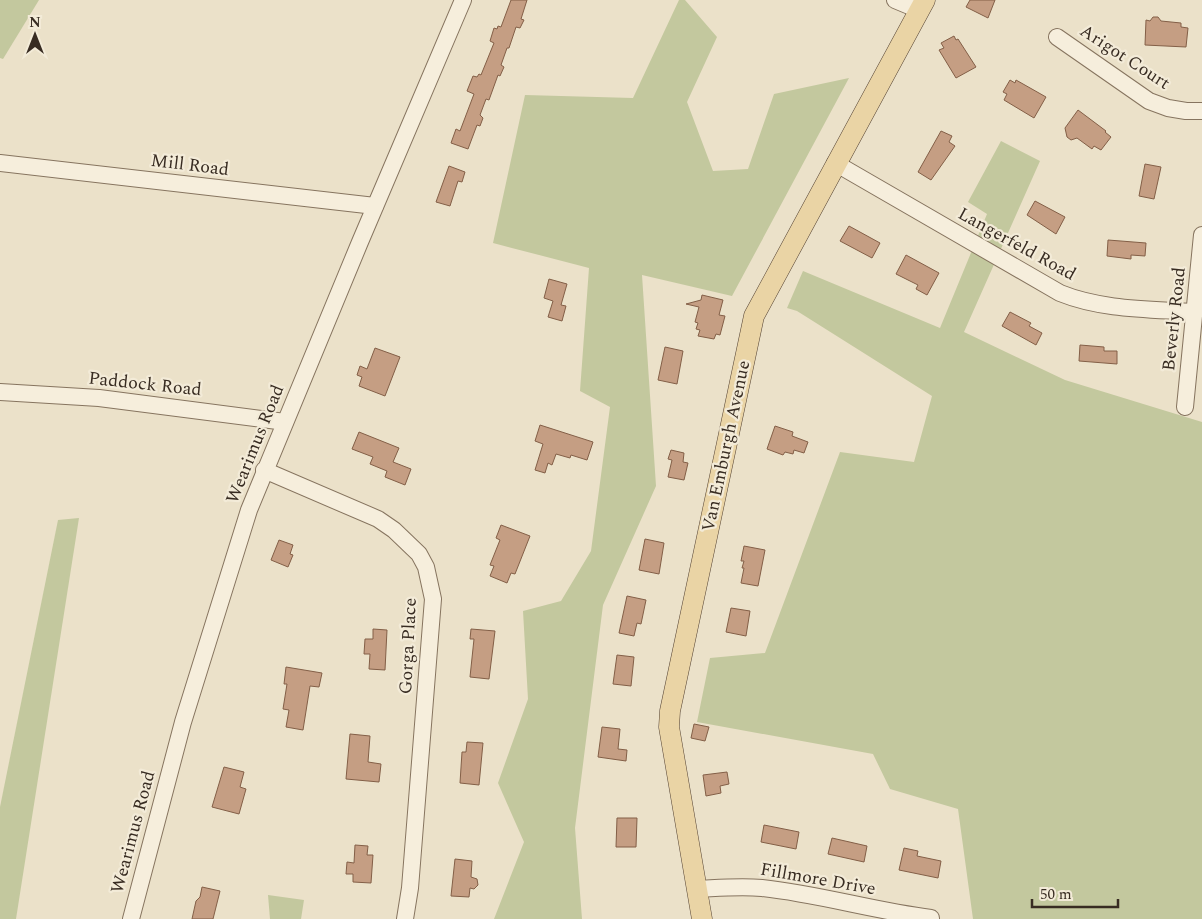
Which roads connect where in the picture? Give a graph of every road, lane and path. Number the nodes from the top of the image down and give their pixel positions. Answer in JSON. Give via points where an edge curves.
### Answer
{"nodes":[{"id":1,"x":464,"y":0,"type":"edge"},
{"id":2,"x":895,"y":0,"type":"edge"},
{"id":3,"x":922,"y":5,"type":"edge"},
{"id":4,"x":1056,"y":37,"type":"dead end"},
{"id":5,"x":1202,"y":111,"type":"edge"},
{"id":6,"x":0,"y":163,"type":"edge"},
{"id":7,"x":835,"y":163,"type":"junction"},
{"id":8,"x":375,"y":206,"type":"junction"},
{"id":9,"x":1202,"y":235,"type":"edge"},
{"id":10,"x":1194,"y":312,"type":"junction"},
{"id":11,"x":0,"y":392,"type":"edge"},
{"id":12,"x":1185,"y":407,"type":"dead end"},
{"id":13,"x":284,"y":422,"type":"junction"},
{"id":14,"x":264,"y":470,"type":"junction"},
{"id":15,"x":698,"y":889,"type":"junction"},
{"id":16,"x":931,"y":918,"type":"edge"},
{"id":17,"x":131,"y":919,"type":"edge"},
{"id":18,"x":405,"y":919,"type":"edge"},
{"id":19,"x":702,"y":919,"type":"edge"}],
"edges":[{"from":1,"to":8,"type":"street","name":"Wearimus Road"},
{"from":2,"to":3,"type":"street"},
{"from":3,"to":7,"type":"main road","name":"Van Emburgh Avenue"},
{"from":4,"to":5,"type":"street","name":"Arigot Court","via":[[1149,101],[1168,108]]},
{"from":6,"to":8,"type":"street","name":"Mill Road"},
{"from":7,"to":10,"type":"street","name":"Langerfeld Road","via":[[1060,293],[1095,304]]},
{"from":7,"to":15,"type":"main road","name":"Van Emburgh Avenue","via":[[754,316],[670,711],[669,727]]},
{"from":8,"to":13,"type":"street","name":"Wearimus Road"},
{"from":9,"to":10,"type":"street","name":"Beverly Road"},
{"from":10,"to":12,"type":"street","name":"Beverly Road"},
{"from":11,"to":13,"type":"street","name":"Paddock Road","via":[[99,398]]},
{"from":13,"to":14,"type":"street","name":"Wearimus Road"},
{"from":14,"to":17,"type":"street","name":"Wearimus Road","via":[[190,699]]},
{"from":14,"to":18,"type":"street","name":"Gorga Place","via":[[378,519],[406,540],[426,566],[433,599]]},
{"from":15,"to":16,"type":"street","name":"Fillmore Drive","via":[[762,888]]},
{"from":15,"to":19,"type":"main road","name":"Van Emburgh Avenue"}]}
